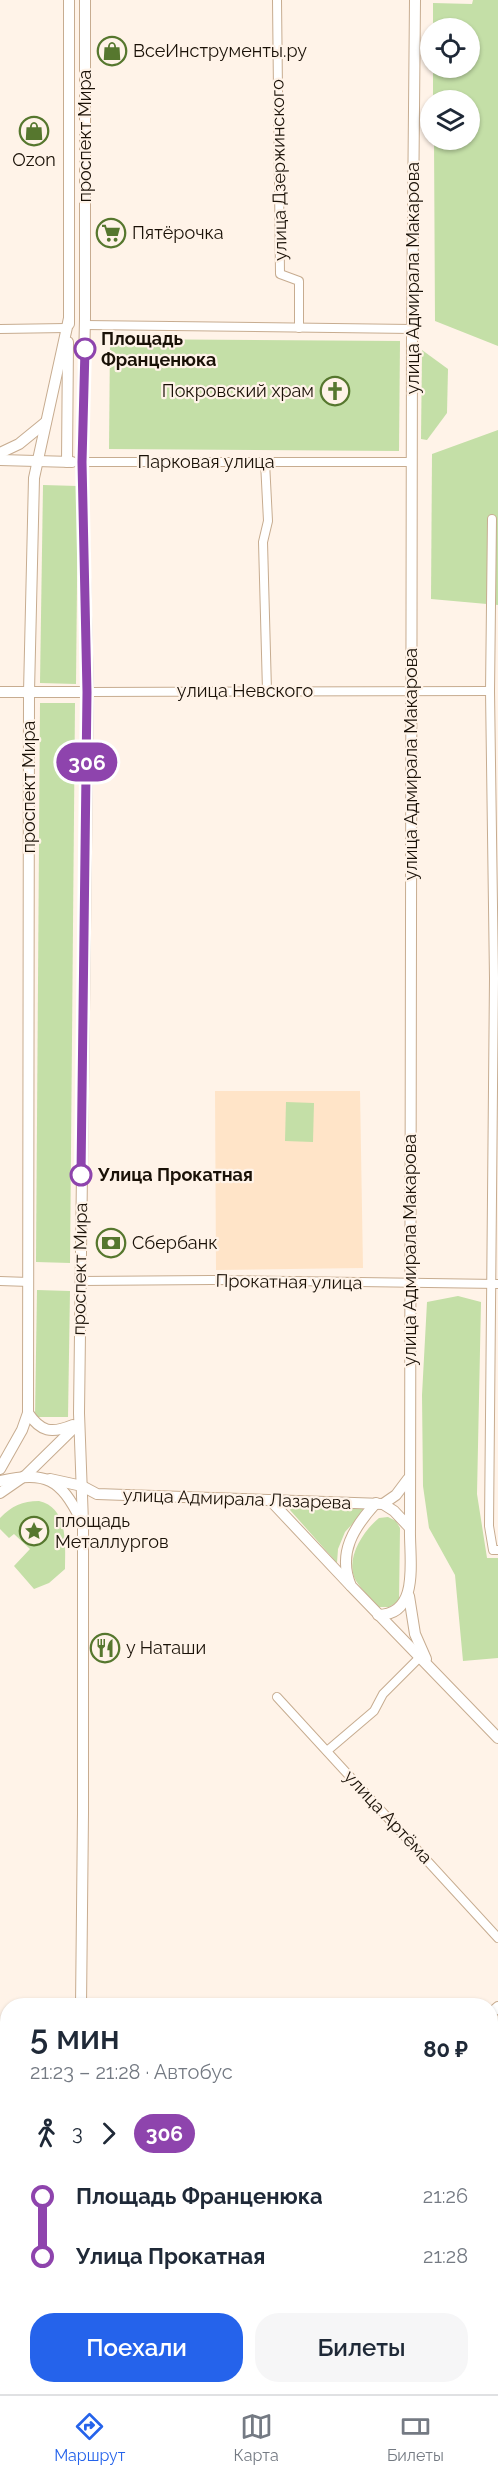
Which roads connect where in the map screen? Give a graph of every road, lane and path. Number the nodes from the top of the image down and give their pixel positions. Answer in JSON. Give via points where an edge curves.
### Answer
{"nodes":[{"id":1,"x":69,"y":0,"type":"edge"},
{"id":2,"x":85,"y":0,"type":"edge"},
{"id":3,"x":277,"y":0,"type":"edge"},
{"id":4,"x":415,"y":0,"type":"edge"},
{"id":5,"x":68,"y":323,"type":"junction"},
{"id":6,"x":85,"y":325,"type":"junction"},
{"id":7,"x":299,"y":328,"type":"junction"},
{"id":8,"x":0,"y":329,"type":"edge"},
{"id":9,"x":412,"y":329,"type":"junction"},
{"id":10,"x":47,"y":422,"type":"junction"},
{"id":11,"x":0,"y":453,"type":"edge"},
{"id":12,"x":0,"y":460,"type":"edge"},
{"id":13,"x":38,"y":460,"type":"junction"},
{"id":14,"x":67,"y":462,"type":"junction"},
{"id":15,"x":82,"y":462,"type":"junction"},
{"id":16,"x":265,"y":462,"type":"junction"},
{"id":17,"x":412,"y":462,"type":"junction"},
{"id":18,"x":492,"y":519,"type":"dead end"},
{"id":19,"x":267,"y":691,"type":"junction"},
{"id":20,"x":412,"y":691,"type":"junction"},
{"id":21,"x":490,"y":691,"type":"junction"},
{"id":22,"x":0,"y":692,"type":"edge"},
{"id":23,"x":29,"y":692,"type":"junction"},
{"id":24,"x":87,"y":692,"type":"junction"},
{"id":25,"x":0,"y":1281,"type":"edge"},
{"id":26,"x":81,"y":1281,"type":"junction"},
{"id":27,"x":29,"y":1282,"type":"junction"},
{"id":28,"x":411,"y":1284,"type":"junction"},
{"id":29,"x":494,"y":1284,"type":"edge"},
{"id":30,"x":28,"y":1413,"type":"junction"},
{"id":31,"x":79,"y":1423,"type":"junction"},
{"id":32,"x":0,"y":1469,"type":"edge"},
{"id":33,"x":26,"y":1475,"type":"junction"},
{"id":34,"x":47,"y":1478,"type":"junction"},
{"id":35,"x":408,"y":1479,"type":"junction"},
{"id":36,"x":0,"y":1481,"type":"edge"},
{"id":37,"x":82,"y":1486,"type":"junction"},
{"id":38,"x":0,"y":1493,"type":"edge"},
{"id":39,"x":270,"y":1500,"type":"junction"},
{"id":40,"x":380,"y":1504,"type":"junction"},
{"id":41,"x":83,"y":1523,"type":"junction"},
{"id":42,"x":410,"y":1528,"type":"junction"},
{"id":43,"x":498,"y":1550,"type":"edge"},
{"id":44,"x":351,"y":1586,"type":"junction"},
{"id":45,"x":409,"y":1594,"type":"junction"},
{"id":46,"x":378,"y":1615,"type":"junction"},
{"id":47,"x":420,"y":1657,"type":"junction"},
{"id":48,"x":432,"y":1669,"type":"junction"},
{"id":49,"x":277,"y":1697,"type":"dead end"},
{"id":50,"x":498,"y":1738,"type":"edge"},
{"id":51,"x":327,"y":1751,"type":"junction"},
{"id":52,"x":498,"y":1938,"type":"edge"},
{"id":53,"x":81,"y":1998,"type":"edge"}],
"edges":[{"from":1,"to":5,"type":"main road","name":"проспект Мира"},
{"from":2,"to":6,"type":"main road","name":"проспект Мира"},
{"from":3,"to":7,"type":"street","name":"улица Дзержинского","via":[[280,273],[299,281]]},
{"from":4,"to":9,"type":"main road","name":"улица Адмирала Макарова"},
{"from":5,"to":8,"type":"street"},
{"from":5,"to":10,"type":"main road","name":"проспект Мира"},
{"from":5,"to":14,"type":"main road","name":"проспект Мира"},
{"from":6,"to":7,"type":"street"},
{"from":6,"to":15,"type":"main road","name":"проспект Мира"},
{"from":7,"to":9,"type":"street"},
{"from":9,"to":17,"type":"main road","name":"улица Адмирала Макарова"},
{"from":10,"to":11,"type":"main road"},
{"from":10,"to":13,"type":"main road","name":"проспект Мира"},
{"from":12,"to":13,"type":"main road","name":"Парковая улица"},
{"from":13,"to":14,"type":"main road","name":"Парковая улица"},
{"from":13,"to":23,"type":"main road","name":"проспект Мира","via":[[34,478]]},
{"from":14,"to":15,"type":"main road","name":"Парковая улица"},
{"from":15,"to":16,"type":"street","name":"Парковая улица"},
{"from":15,"to":24,"type":"main road","name":"проспект Мира"},
{"from":16,"to":17,"type":"street","name":"Парковая улица"},
{"from":16,"to":19,"type":"street"},
{"from":17,"to":20,"type":"main road","name":"улица Адмирала Макарова"},
{"from":18,"to":21,"type":"street"},
{"from":19,"to":20,"type":"street","name":"улица Невского"},
{"from":19,"to":24,"type":"street","name":"улица Невского"},
{"from":20,"to":21,"type":"street","name":"улица Невского"},
{"from":20,"to":28,"type":"main road","name":"улица Адмирала Макарова"},
{"from":21,"to":29,"type":"street"},
{"from":22,"to":23,"type":"main road","name":"улица Невского"},
{"from":23,"to":24,"type":"main road","name":"улица Невского"},
{"from":23,"to":27,"type":"main road","name":"проспект Мира"},
{"from":24,"to":26,"type":"main road","name":"проспект Мира"},
{"from":25,"to":27,"type":"street"},
{"from":26,"to":28,"type":"street","name":"Прокатная улица"},
{"from":26,"to":31,"type":"main road","name":"проспект Мира"},
{"from":27,"to":30,"type":"main road","name":"проспект Мира"},
{"from":28,"to":29,"type":"street","name":"Прокатная улица"},
{"from":28,"to":35,"type":"main road","name":"улица Адмирала Макарова"},
{"from":29,"to":43,"type":"street","via":[[489,1526],[493,1550]]},
{"from":30,"to":31,"type":"main road","via":[[37,1426],[51,1431]]},
{"from":30,"to":32,"type":"main road","name":"проспект Мира"},
{"from":31,"to":33,"type":"main road"},
{"from":31,"to":37,"type":"main road","name":"проспект Мира"},
{"from":33,"to":34,"type":"main road"},
{"from":33,"to":36,"type":"main road"},
{"from":33,"to":38,"type":"main road"},
{"from":34,"to":37,"type":"main road"},
{"from":34,"to":41,"type":"main road","via":[[69,1496]]},
{"from":35,"to":40,"type":"main road","via":[[396,1495]]},
{"from":35,"to":42,"type":"main road","name":"улица Адмирала Макарова"},
{"from":37,"to":39,"type":"main road","name":"улица Адмирала Лазарева","via":[[97,1494]]},
{"from":37,"to":41,"type":"main road","name":"проспект Мира"},
{"from":39,"to":40,"type":"main road","name":"улица Адмирала Лазарева"},
{"from":39,"to":44,"type":"main road"},
{"from":40,"to":42,"type":"main road","via":[[394,1511]]},
{"from":40,"to":44,"type":"main road","via":[[348,1542],[346,1564]]},
{"from":41,"to":53,"type":"main road"},
{"from":42,"to":45,"type":"main road","name":"улица Адмирала Макарова"},
{"from":44,"to":46,"type":"main road"},
{"from":45,"to":46,"type":"main road","via":[[395,1613]]},
{"from":45,"to":48,"type":"main road","via":[[415,1634]]},
{"from":46,"to":47,"type":"main road"},
{"from":47,"to":48,"type":"main road"},
{"from":47,"to":51,"type":"street","via":[[383,1694],[374,1711]]},
{"from":48,"to":50,"type":"main road"},
{"from":49,"to":51,"type":"street","name":"улица Артёма"},
{"from":51,"to":52,"type":"street","name":"улица Артёма"}]}
